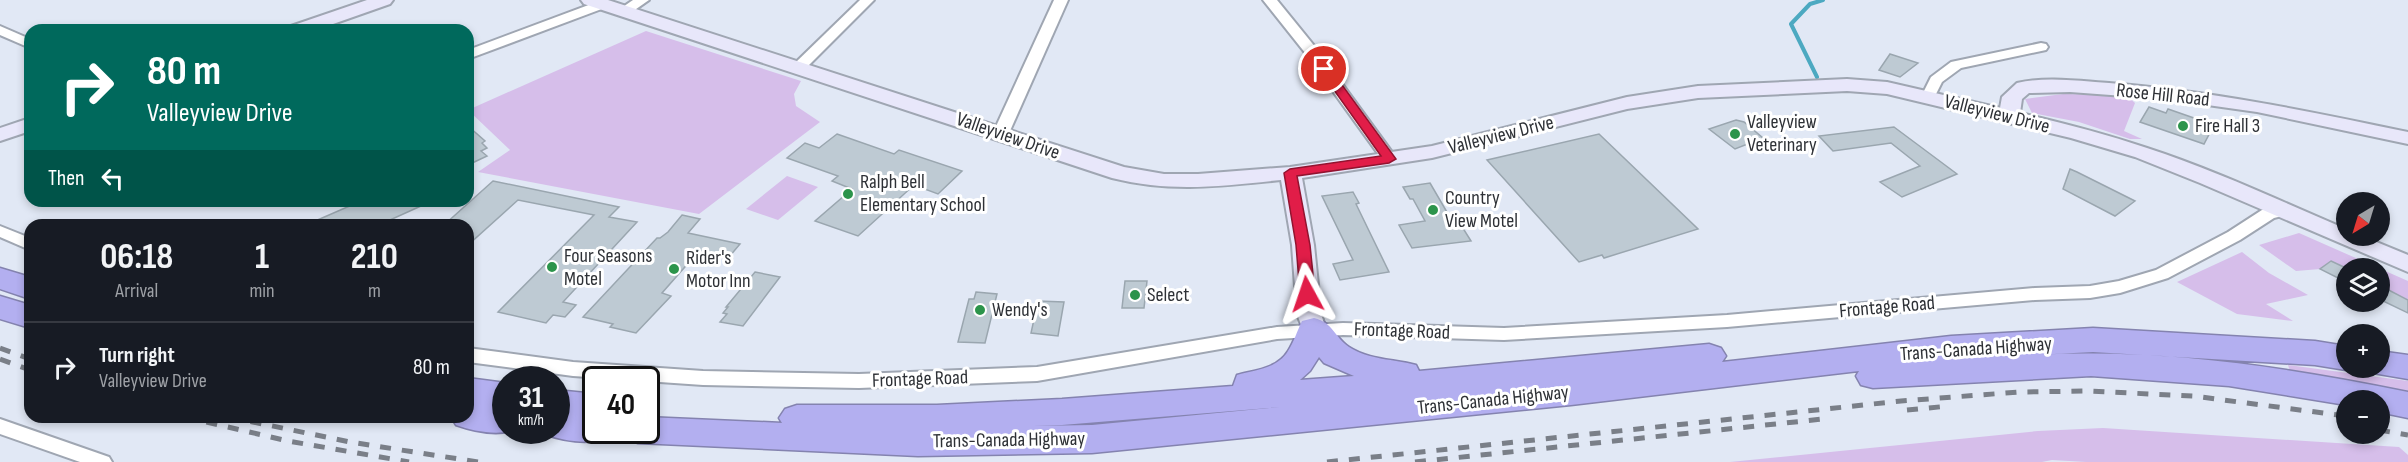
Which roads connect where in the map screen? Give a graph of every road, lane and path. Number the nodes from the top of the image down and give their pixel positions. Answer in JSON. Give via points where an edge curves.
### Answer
{"nodes":[{"id":1,"x":384,"y":0,"type":"edge"},
{"id":2,"x":642,"y":0,"type":"edge"},
{"id":3,"x":867,"y":0,"type":"edge"},
{"id":4,"x":1061,"y":0,"type":"edge"},
{"id":5,"x":1270,"y":0,"type":"edge"},
{"id":6,"x":596,"y":2,"type":"edge"},
{"id":7,"x":624,"y":11,"type":"junction"},
{"id":8,"x":315,"y":24,"type":"edge"},
{"id":9,"x":0,"y":30,"type":"edge"},
{"id":10,"x":24,"y":41,"type":"edge"},
{"id":11,"x":2041,"y":47,"type":"dead end"},
{"id":12,"x":474,"y":53,"type":"edge"},
{"id":13,"x":799,"y":67,"type":"junction"},
{"id":14,"x":1928,"y":97,"type":"junction"},
{"id":15,"x":2009,"y":118,"type":"junction"},
{"id":16,"x":24,"y":126,"type":"edge"},
{"id":17,"x":1001,"y":133,"type":"junction"},
{"id":18,"x":0,"y":135,"type":"edge"},
{"id":19,"x":2408,"y":138,"type":"edge"},
{"id":20,"x":1389,"y":159,"type":"junction"},
{"id":21,"x":1290,"y":173,"type":"junction"},
{"id":22,"x":2284,"y":210,"type":"junction"},
{"id":23,"x":0,"y":231,"type":"edge"},
{"id":24,"x":24,"y":242,"type":"edge"},
{"id":25,"x":2408,"y":264,"type":"edge"},
{"id":26,"x":0,"y":278,"type":"edge"},
{"id":27,"x":24,"y":286,"type":"edge"},
{"id":28,"x":0,"y":307,"type":"edge"},
{"id":29,"x":24,"y":315,"type":"edge"},
{"id":30,"x":1314,"y":329,"type":"junction"},
{"id":31,"x":2336,"y":340,"type":"edge"},
{"id":32,"x":2390,"y":348,"type":"edge"},
{"id":33,"x":2408,"y":350,"type":"edge"},
{"id":34,"x":474,"y":356,"type":"edge"},
{"id":35,"x":2336,"y":356,"type":"edge"},
{"id":36,"x":2390,"y":365,"type":"edge"},
{"id":37,"x":2408,"y":367,"type":"edge"},
{"id":38,"x":1515,"y":376,"type":"junction"},
{"id":39,"x":1328,"y":390,"type":"junction"},
{"id":40,"x":474,"y":392,"type":"edge"},
{"id":41,"x":1571,"y":392,"type":"junction"},
{"id":42,"x":492,"y":394,"type":"edge"},
{"id":43,"x":2408,"y":405,"type":"edge"},
{"id":44,"x":1062,"y":412,"type":"junction"},
{"id":45,"x":660,"y":413,"type":"edge"},
{"id":46,"x":474,"y":417,"type":"edge"},
{"id":47,"x":492,"y":419,"type":"edge"},
{"id":48,"x":1275,"y":421,"type":"junction"},
{"id":49,"x":0,"y":426,"type":"edge"},
{"id":50,"x":660,"y":431,"type":"edge"},
{"id":51,"x":102,"y":462,"type":"edge"}],
"edges":[{"from":1,"to":8,"type":"street"},
{"from":2,"to":7,"type":"street"},
{"from":3,"to":13,"type":"street"},
{"from":4,"to":17,"type":"street"},
{"from":5,"to":20,"type":"street"},
{"from":6,"to":7,"type":"street","name":"Valleyview Drive"},
{"from":6,"to":12,"type":"street"},
{"from":7,"to":13,"type":"street","name":"Valleyview Drive"},
{"from":9,"to":10,"type":"street"},
{"from":11,"to":14,"type":"street","via":[[1956,65],[1936,80]]},
{"from":13,"to":17,"type":"street","name":"Valleyview Drive"},
{"from":14,"to":15,"type":"street","name":"Valleyview Drive"},
{"from":14,"to":20,"type":"street","name":"Valleyview Drive","via":[[1847,85],[1698,92],[1627,104]]},
{"from":15,"to":19,"type":"street","name":"Rose Hill Road","via":[[2012,97],[2024,87],[2070,86],[2165,93],[2257,106]]},
{"from":15,"to":22,"type":"street","name":"Valleyview Drive","via":[[2079,133],[2142,153]]},
{"from":16,"to":18,"type":"street"},
{"from":17,"to":21,"type":"street","name":"Valleyview Drive","via":[[1120,173],[1164,181]]},
{"from":20,"to":21,"type":"street","name":"Valleyview Drive"},
{"from":21,"to":30,"type":"street"},
{"from":22,"to":25,"type":"street","name":"Valleyview Drive"},
{"from":22,"to":30,"type":"street","name":"Frontage Road","via":[[2268,214],[2162,274],[2090,292],[1504,334]]},
{"from":23,"to":24,"type":"street"},
{"from":26,"to":27,"type":"highway"},
{"from":28,"to":29,"type":"highway"},
{"from":30,"to":34,"type":"street","name":"Frontage Road","via":[[1037,374],[859,381],[703,378],[573,369]]},
{"from":30,"to":38,"type":"highway","via":[[1336,355],[1369,369],[1411,375]]},
{"from":30,"to":39,"type":"highway"},
{"from":30,"to":44,"type":"highway","via":[[1304,356],[1287,373],[1191,395]]},
{"from":31,"to":38,"type":"highway","name":"Trans-Canada Highway","via":[[2296,334],[2090,325],[1928,334]]},
{"from":32,"to":33,"type":"highway"},
{"from":35,"to":41,"type":"highway","name":"Trans-Canada Highway","via":[[2093,340],[1951,348]]},
{"from":36,"to":37,"type":"highway"},
{"from":38,"to":39,"type":"highway","name":"Trans-Canada Highway"},
{"from":39,"to":44,"type":"highway","name":"Trans-Canada Highway"},
{"from":39,"to":48,"type":"highway"},
{"from":40,"to":42,"type":"highway"},
{"from":41,"to":43,"type":"highway","via":[[2091,364],[2229,374]]},
{"from":41,"to":48,"type":"highway","name":"Trans-Canada Highway"},
{"from":44,"to":45,"type":"highway","name":"Trans-Canada Highway","via":[[937,418]]},
{"from":46,"to":47,"type":"highway"},
{"from":48,"to":50,"type":"highway","name":"Trans-Canada Highway","via":[[1092,439],[941,442]]},
{"from":49,"to":51,"type":"street"}]}
